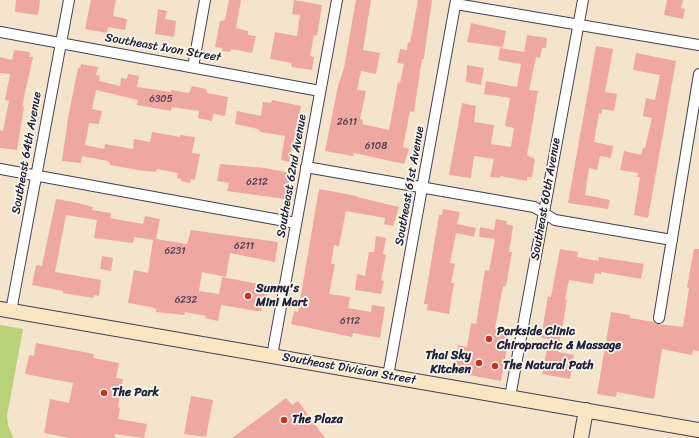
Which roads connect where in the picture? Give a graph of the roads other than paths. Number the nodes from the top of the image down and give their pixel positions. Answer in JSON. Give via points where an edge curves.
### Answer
{"nodes":[{"id":1,"x":68,"y":0,"type":"edge"},
{"id":2,"x":205,"y":0,"type":"edge"},
{"id":3,"x":337,"y":0,"type":"edge"},
{"id":4,"x":583,"y":0,"type":"edge"},
{"id":5,"x":456,"y":2,"type":"edge"},
{"id":6,"x":578,"y":24,"type":"junction"},
{"id":7,"x":0,"y":32,"type":"edge"},
{"id":8,"x":61,"y":43,"type":"junction"},
{"id":9,"x":699,"y":45,"type":"edge"},
{"id":10,"x":194,"y":67,"type":"junction"},
{"id":11,"x":699,"y":74,"type":"edge"},
{"id":12,"x":320,"y":91,"type":"junction"},
{"id":13,"x":306,"y":167,"type":"junction"},
{"id":14,"x":0,"y":169,"type":"edge"},
{"id":15,"x":36,"y":176,"type":"junction"},
{"id":16,"x":423,"y":187,"type":"junction"},
{"id":17,"x":544,"y":213,"type":"junction"},
{"id":18,"x":296,"y":223,"type":"junction"},
{"id":19,"x":672,"y":240,"type":"junction"},
{"id":20,"x":6,"y":310,"type":"edge"},
{"id":21,"x":659,"y":318,"type":"dead end"},
{"id":22,"x":272,"y":356,"type":"junction"},
{"id":23,"x":388,"y":376,"type":"junction"},
{"id":24,"x":510,"y":397,"type":"junction"},
{"id":25,"x":586,"y":410,"type":"junction"},
{"id":26,"x":699,"y":430,"type":"edge"},
{"id":27,"x":581,"y":438,"type":"edge"}],
"edges":[{"from":1,"to":8,"type":"street","name":"Southeast 64th Avenue"},
{"from":2,"to":10,"type":"street"},
{"from":3,"to":12,"type":"street","name":"Southeast 62nd Avenue"},
{"from":4,"to":6,"type":"street","name":"Southeast 60th Avenue"},
{"from":5,"to":6,"type":"street"},
{"from":5,"to":16,"type":"street","name":"Southeast 61st Avenue"},
{"from":6,"to":9,"type":"street"},
{"from":6,"to":17,"type":"street","name":"Southeast 60th Avenue"},
{"from":7,"to":8,"type":"street","name":"Southeast Ivon Street"},
{"from":8,"to":10,"type":"street","name":"Southeast Ivon Street"},
{"from":8,"to":15,"type":"street","name":"Southeast 64th Avenue"},
{"from":10,"to":12,"type":"street","name":"Southeast Ivon Street"},
{"from":11,"to":19,"type":"street"},
{"from":12,"to":13,"type":"street","name":"Southeast 62nd Avenue"},
{"from":13,"to":16,"type":"street"},
{"from":13,"to":18,"type":"street","name":"Southeast 62nd Avenue"},
{"from":14,"to":15,"type":"street"},
{"from":15,"to":18,"type":"street"},
{"from":15,"to":20,"type":"street","name":"Southeast 64th Avenue"},
{"from":16,"to":17,"type":"street","via":[[534,207]]},
{"from":16,"to":23,"type":"street","name":"Southeast 61st Avenue"},
{"from":17,"to":19,"type":"street","via":[[555,220]]},
{"from":17,"to":24,"type":"street","name":"Southeast 60th Avenue"},
{"from":18,"to":22,"type":"street","name":"Southeast 62nd Avenue"},
{"from":19,"to":21,"type":"street"},
{"from":20,"to":22,"type":"main road","name":"Southeast Division Street"},
{"from":22,"to":23,"type":"main road","name":"Southeast Division Street"},
{"from":23,"to":24,"type":"main road","name":"Southeast Division Street"},
{"from":24,"to":25,"type":"main road","name":"Southeast Division Street"},
{"from":25,"to":26,"type":"main road","name":"Southeast Division Street"},
{"from":25,"to":27,"type":"main road"}]}
